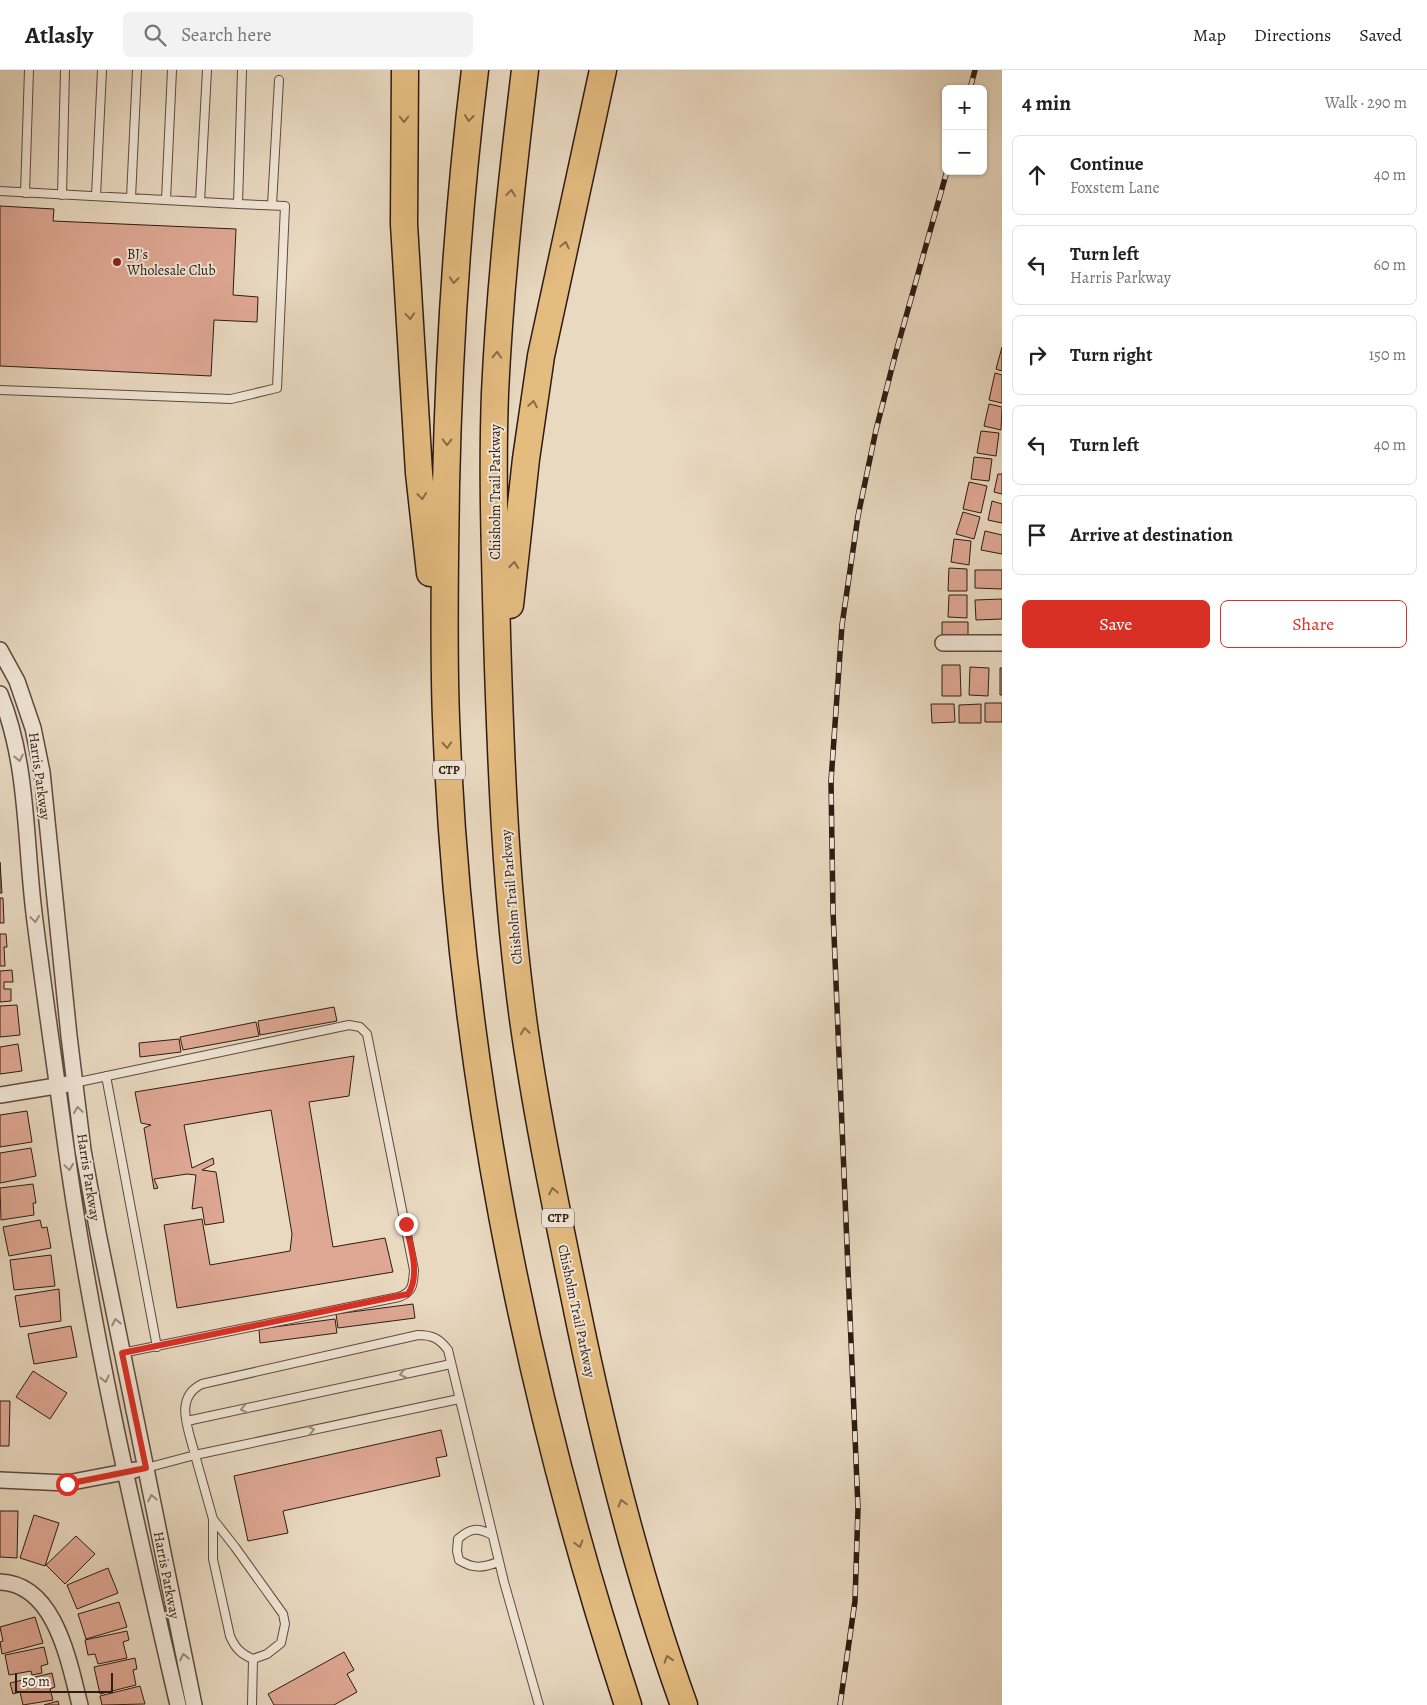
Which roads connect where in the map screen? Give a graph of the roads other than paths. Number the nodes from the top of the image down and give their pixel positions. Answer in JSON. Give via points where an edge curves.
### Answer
{"nodes":[{"id":1,"x":30,"y":70,"type":"edge"},
{"id":2,"x":65,"y":70,"type":"edge"},
{"id":3,"x":102,"y":70,"type":"edge"},
{"id":4,"x":137,"y":70,"type":"edge"},
{"id":5,"x":172,"y":70,"type":"edge"},
{"id":6,"x":207,"y":70,"type":"edge"},
{"id":7,"x":242,"y":70,"type":"edge"},
{"id":8,"x":405,"y":70,"type":"edge"},
{"id":9,"x":475,"y":70,"type":"edge"},
{"id":10,"x":525,"y":70,"type":"edge"},
{"id":11,"x":603,"y":70,"type":"edge"},
{"id":12,"x":279,"y":80,"type":"dead end"},
{"id":13,"x":0,"y":191,"type":"edge"},
{"id":14,"x":25,"y":193,"type":"junction"},
{"id":15,"x":62,"y":194,"type":"junction"},
{"id":16,"x":96,"y":196,"type":"junction"},
{"id":17,"x":131,"y":198,"type":"junction"},
{"id":18,"x":166,"y":200,"type":"junction"},
{"id":19,"x":200,"y":202,"type":"junction"},
{"id":20,"x":238,"y":204,"type":"junction"},
{"id":21,"x":272,"y":205,"type":"junction"},
{"id":22,"x":0,"y":390,"type":"edge"},
{"id":23,"x":942,"y":643,"type":"dead end"},
{"id":24,"x":1002,"y":643,"type":"edge"},
{"id":25,"x":0,"y":650,"type":"edge"},
{"id":26,"x":0,"y":694,"type":"edge"},
{"id":27,"x":446,"y":715,"type":"junction"},
{"id":28,"x":498,"y":718,"type":"junction"},
{"id":29,"x":106,"y":1076,"type":"junction"},
{"id":30,"x":74,"y":1083,"type":"junction"},
{"id":31,"x":58,"y":1086,"type":"junction"},
{"id":32,"x":0,"y":1095,"type":"edge"},
{"id":33,"x":157,"y":1347,"type":"junction"},
{"id":34,"x":122,"y":1353,"type":"junction"},
{"id":35,"x":451,"y":1364,"type":"junction"},
{"id":36,"x":459,"y":1399,"type":"junction"},
{"id":37,"x":187,"y":1421,"type":"junction"},
{"id":38,"x":195,"y":1455,"type":"junction"},
{"id":39,"x":146,"y":1468,"type":"junction"},
{"id":40,"x":124,"y":1472,"type":"junction"},
{"id":41,"x":0,"y":1480,"type":"edge"},
{"id":42,"x":212,"y":1519,"type":"junction"},
{"id":43,"x":492,"y":1535,"type":"junction"},
{"id":44,"x":498,"y":1562,"type":"junction"},
{"id":45,"x":0,"y":1582,"type":"edge"},
{"id":46,"x":252,"y":1659,"type":"junction"},
{"id":47,"x":80,"y":1705,"type":"edge"},
{"id":48,"x":178,"y":1705,"type":"edge"},
{"id":49,"x":194,"y":1705,"type":"edge"},
{"id":50,"x":252,"y":1705,"type":"edge"},
{"id":51,"x":540,"y":1705,"type":"edge"},
{"id":52,"x":628,"y":1705,"type":"edge"},
{"id":53,"x":684,"y":1705,"type":"edge"}],
"edges":[{"from":1,"to":14,"type":"lane"},
{"from":2,"to":15,"type":"lane"},
{"from":3,"to":16,"type":"lane"},
{"from":4,"to":17,"type":"lane"},
{"from":5,"to":18,"type":"lane"},
{"from":6,"to":19,"type":"lane"},
{"from":7,"to":20,"type":"lane"},
{"from":8,"to":27,"type":"highway","one_way":true,"via":[[404,224],[420,473]]},
{"from":9,"to":27,"type":"highway","number":"CTP","one_way":true,"via":[[459,208],[450,346],[444,558]]},
{"from":28,"to":10,"type":"highway","name":"Chisholm Trail Parkway","number":"CTP","one_way":true,"via":[[493,486],[495,395],[500,307]]},
{"from":28,"to":11,"type":"highway","one_way":true,"via":[[532,412],[550,310]]},
{"from":12,"to":21,"type":"lane"},
{"from":13,"to":14,"type":"lane"},
{"from":14,"to":15,"type":"lane"},
{"from":15,"to":16,"type":"lane"},
{"from":16,"to":17,"type":"lane"},
{"from":17,"to":18,"type":"lane"},
{"from":18,"to":19,"type":"lane"},
{"from":19,"to":20,"type":"lane"},
{"from":20,"to":21,"type":"lane"},
{"from":21,"to":22,"type":"lane","via":[[285,206],[277,388],[230,399]]},
{"from":23,"to":24,"type":"street"},
{"from":25,"to":30,"type":"street","name":"Harris Parkway","via":[[17,681],[33,728],[42,772]]},
{"from":26,"to":31,"type":"street","name":"Harris Parkway","one_way":true,"via":[[10,719],[22,772],[34,913]]},
{"from":27,"to":52,"type":"highway","number":"CTP","one_way":true,"via":[[455,864],[472,1011],[488,1128],[518,1299],[577,1534]]},
{"from":53,"to":28,"type":"highway","name":"Chisholm Trail Parkway","number":"CTP","one_way":true,"via":[[646,1590],[600,1419],[561,1231],[525,1033],[507,860]]},
{"from":29,"to":30,"type":"lane"},
{"from":29,"to":33,"type":"lane"},
{"from":29,"to":33,"type":"lane","via":[[349,1025],[360,1027],[367,1034],[414,1270],[413,1286],[408,1294]]},
{"from":30,"to":31,"type":"street"},
{"from":34,"to":30,"type":"street","name":"Harris Parkway","one_way":true,"via":[[98,1233]]},
{"from":31,"to":32,"type":"street"},
{"from":31,"to":40,"type":"street","name":"Harris Parkway","one_way":true,"via":[[93,1318]]},
{"from":33,"to":34,"type":"lane"},
{"from":34,"to":39,"type":"street","name":"Harris Parkway"},
{"from":35,"to":36,"type":"lane"},
{"from":35,"to":37,"type":"lane","one_way":true},
{"from":35,"to":37,"type":"lane","via":[[448,1350],[440,1340],[418,1335],[202,1384],[192,1389],[186,1399]]},
{"from":38,"to":36,"type":"lane","one_way":true},
{"from":36,"to":43,"type":"lane"},
{"from":37,"to":38,"type":"lane"},
{"from":38,"to":39,"type":"lane"},
{"from":38,"to":42,"type":"lane"},
{"from":39,"to":40,"type":"street"},
{"from":49,"to":39,"type":"street","name":"Harris Parkway","one_way":true},
{"from":40,"to":41,"type":"street","via":[[67,1484]]},
{"from":40,"to":48,"type":"street","name":"Harris Parkway"},
{"from":42,"to":46,"type":"lane","via":[[213,1560],[230,1636],[234,1647]]},
{"from":42,"to":46,"type":"lane","via":[[283,1614],[285,1624],[281,1643]]},
{"from":43,"to":44,"type":"lane"},
{"from":43,"to":44,"type":"lane","via":[[481,1529],[466,1532],[458,1539],[457,1551],[459,1560],[469,1566],[484,1568]]},
{"from":44,"to":51,"type":"lane"},
{"from":45,"to":47,"type":"street","via":[[25,1589],[43,1603],[57,1628]]},
{"from":46,"to":50,"type":"lane"}]}
